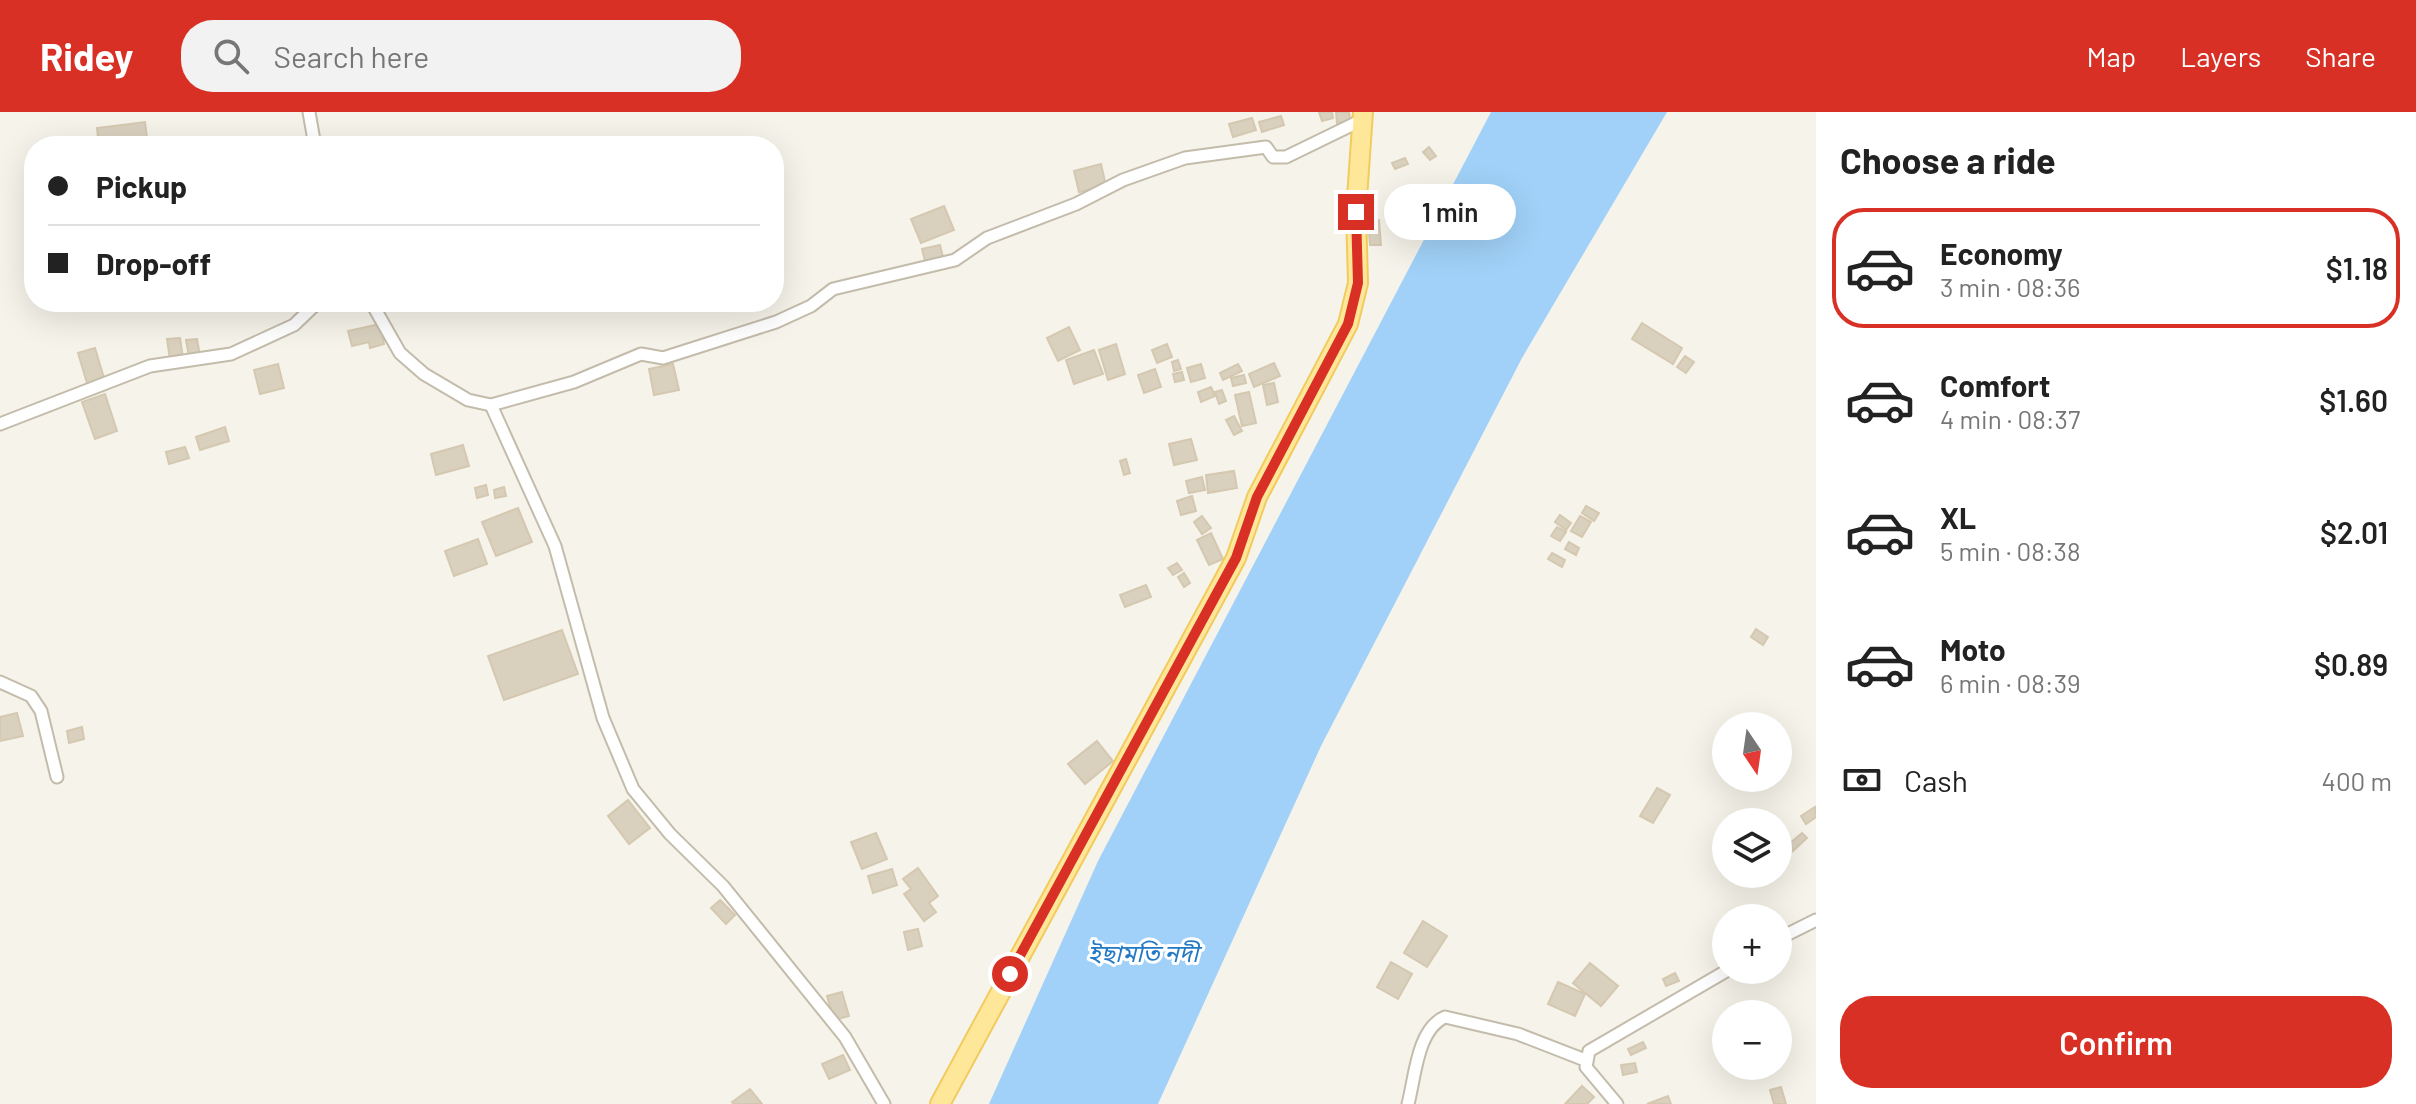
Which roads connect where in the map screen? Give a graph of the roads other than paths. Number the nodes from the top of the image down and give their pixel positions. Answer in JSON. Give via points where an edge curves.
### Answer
{"nodes":[{"id":1,"x":309,"y":112,"type":"edge"},
{"id":2,"x":1363,"y":116,"type":"edge"},
{"id":3,"x":313,"y":136,"type":"edge"},
{"id":4,"x":308,"y":312,"type":"edge"},
{"id":5,"x":377,"y":312,"type":"edge"},
{"id":6,"x":491,"y":405,"type":"junction"},
{"id":7,"x":0,"y":424,"type":"edge"},
{"id":8,"x":0,"y":682,"type":"edge"},
{"id":9,"x":57,"y":777,"type":"dead end"},
{"id":10,"x":1816,"y":920,"type":"edge"},
{"id":11,"x":1792,"y":932,"type":"edge"},
{"id":12,"x":1712,"y":979,"type":"edge"},
{"id":13,"x":1585,"y":1060,"type":"junction"},
{"id":14,"x":884,"y":1104,"type":"edge"},
{"id":15,"x":940,"y":1104,"type":"edge"},
{"id":16,"x":1408,"y":1104,"type":"edge"},
{"id":17,"x":1617,"y":1104,"type":"edge"}],
"edges":[{"from":1,"to":3,"type":"street"},
{"from":2,"to":6,"type":"street","via":[[1286,157],[1273,157],[1266,147],[1185,158],[987,238],[955,260],[833,289],[776,322],[663,358],[641,354],[574,382]]},
{"from":2,"to":15,"type":"main road","via":[[1356,212],[1358,283],[1348,324],[1257,497],[1236,558]]},
{"from":4,"to":7,"type":"street","via":[[294,325],[231,354],[150,366]]},
{"from":5,"to":6,"type":"street","via":[[400,353],[424,374],[468,400]]},
{"from":6,"to":14,"type":"street","via":[[555,546],[603,718],[633,789],[723,886],[845,1037]]},
{"from":8,"to":9,"type":"street","via":[[31,696],[41,711]]},
{"from":10,"to":11,"type":"street"},
{"from":12,"to":13,"type":"street","via":[[1604,1040]]},
{"from":13,"to":16,"type":"street","via":[[1518,1034],[1445,1017],[1423,1041]]},
{"from":13,"to":17,"type":"street"}]}
